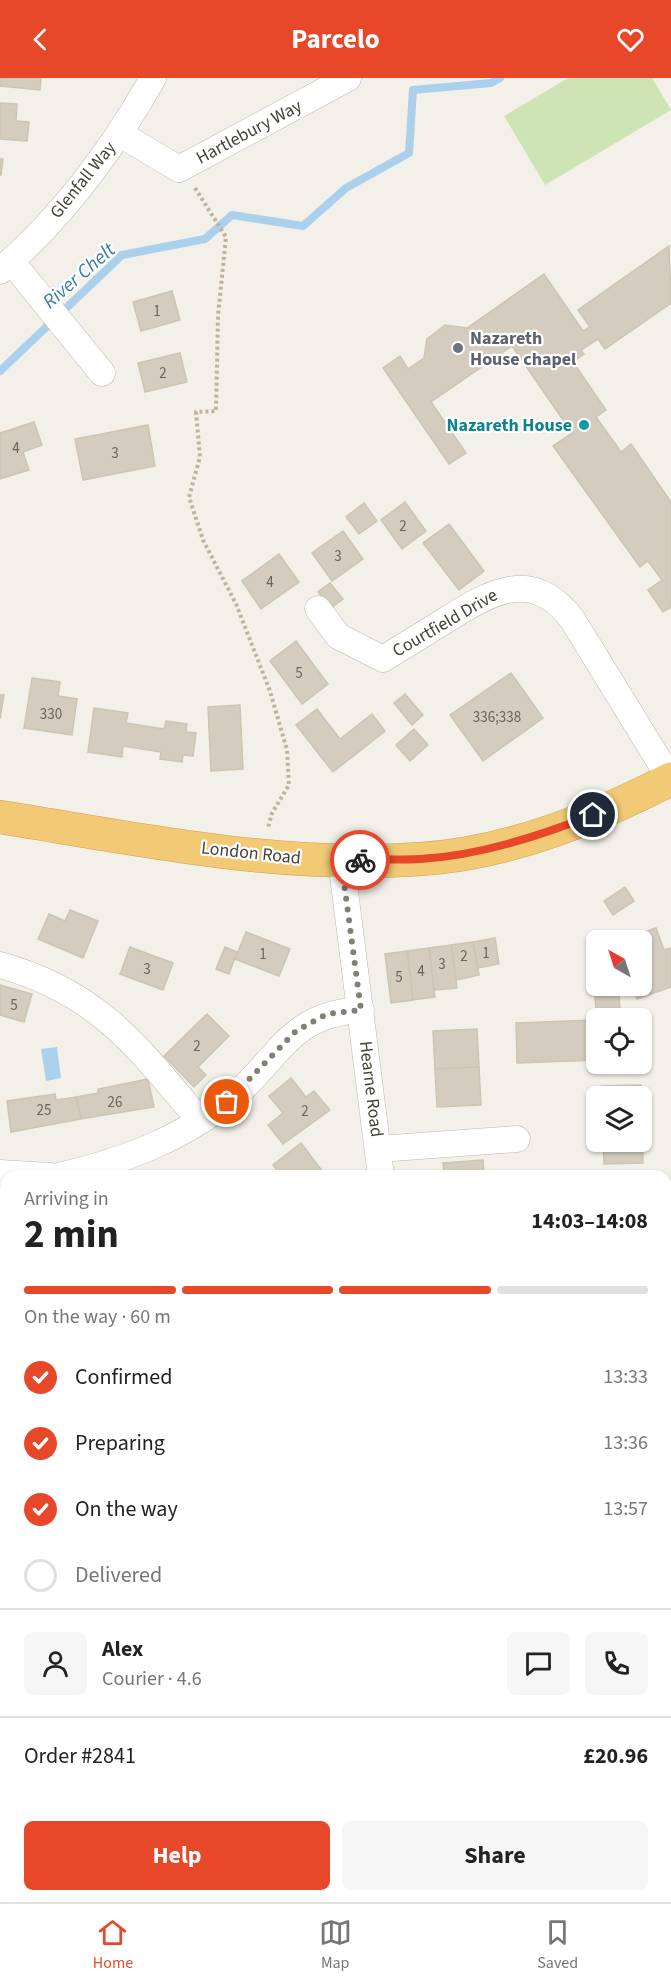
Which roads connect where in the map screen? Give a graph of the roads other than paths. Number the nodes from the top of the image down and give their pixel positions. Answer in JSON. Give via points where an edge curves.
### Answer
{"nodes":[{"id":1,"x":153,"y":78,"type":"edge"},
{"id":2,"x":348,"y":78,"type":"edge"},
{"id":3,"x":120,"y":134,"type":"junction"},
{"id":4,"x":6,"y":266,"type":"edge"},
{"id":5,"x":102,"y":373,"type":"dead end"},
{"id":6,"x":318,"y":609,"type":"dead end"},
{"id":7,"x":671,"y":779,"type":"edge"},
{"id":8,"x":0,"y":817,"type":"edge"},
{"id":9,"x":341,"y":860,"type":"junction"},
{"id":10,"x":0,"y":965,"type":"edge"},
{"id":11,"x":361,"y":1010,"type":"junction"},
{"id":12,"x":200,"y":1121,"type":"junction"},
{"id":13,"x":517,"y":1139,"type":"dead end"},
{"id":14,"x":378,"y":1149,"type":"junction"},
{"id":15,"x":80,"y":1170,"type":"edge"},
{"id":16,"x":380,"y":1170,"type":"edge"}],
"edges":[{"from":1,"to":3,"type":"street","name":"Glenfall Way"},
{"from":2,"to":3,"type":"street","name":"Hartlebury Way","via":[[179,169]]},
{"from":3,"to":4,"type":"street","name":"Glenfall Way","via":[[57,214]]},
{"from":4,"to":5,"type":"street","via":[[46,303]]},
{"from":6,"to":7,"type":"street","name":"Courtfield Drive","via":[[338,636],[383,659],[493,593],[517,588],[543,594],[572,619]]},
{"from":7,"to":9,"type":"highway","name":"London Road","via":[[577,822],[473,851],[421,859]]},
{"from":8,"to":9,"type":"highway","name":"London Road","via":[[259,858]]},
{"from":9,"to":11,"type":"street","name":"Hearne Road"},
{"from":10,"to":12,"type":"street","via":[[44,981],[122,1030]]},
{"from":11,"to":12,"type":"street","via":[[327,1014],[296,1031],[227,1102]]},
{"from":11,"to":14,"type":"street","name":"Hearne Road"},
{"from":12,"to":15,"type":"street","via":[[136,1154]]},
{"from":13,"to":14,"type":"street"},
{"from":14,"to":16,"type":"street","name":"Hearne Road"}]}
